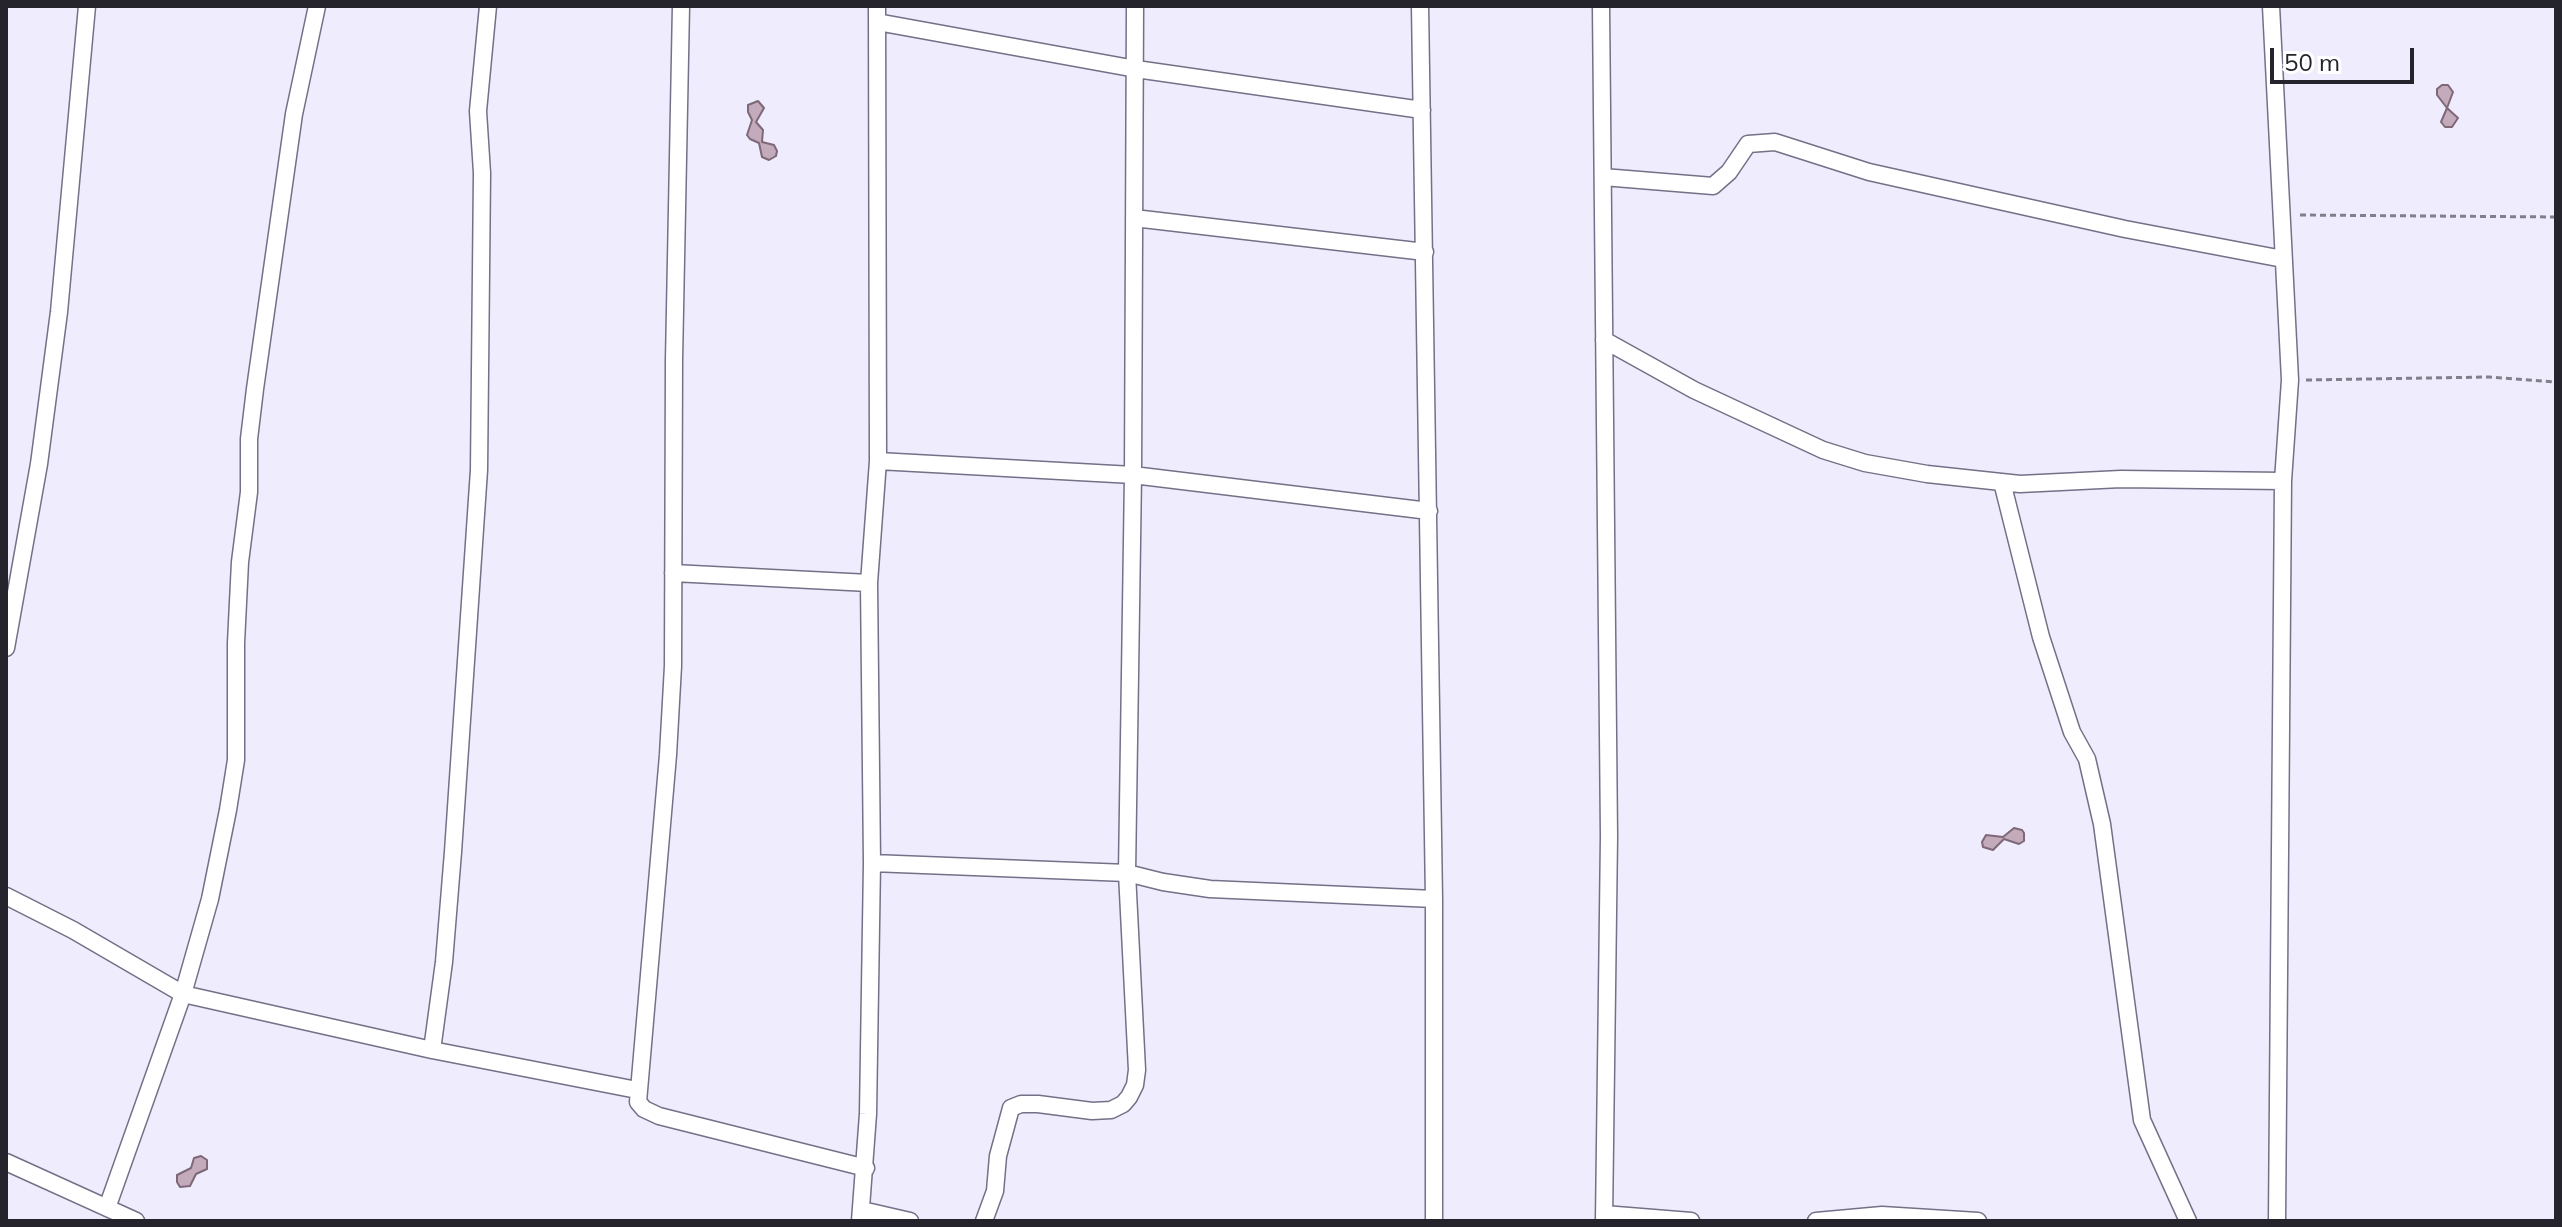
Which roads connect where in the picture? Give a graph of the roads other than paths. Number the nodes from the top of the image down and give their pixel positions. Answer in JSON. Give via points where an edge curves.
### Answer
{"nodes":[{"id":1,"x":87,"y":6,"type":"edge"},
{"id":2,"x":317,"y":6,"type":"edge"},
{"id":3,"x":488,"y":6,"type":"edge"},
{"id":4,"x":681,"y":6,"type":"edge"},
{"id":5,"x":1135,"y":6,"type":"edge"},
{"id":6,"x":1420,"y":6,"type":"edge"},
{"id":7,"x":1601,"y":6,"type":"edge"},
{"id":8,"x":2271,"y":6,"type":"edge"},
{"id":9,"x":877,"y":14,"type":"edge"},
{"id":10,"x":1136,"y":69,"type":"junction"},
{"id":11,"x":1422,"y":110,"type":"junction"},
{"id":12,"x":1603,"y":177,"type":"junction"},
{"id":13,"x":1134,"y":218,"type":"junction"},
{"id":14,"x":1425,"y":252,"type":"junction"},
{"id":15,"x":2283,"y":259,"type":"junction"},
{"id":16,"x":1604,"y":340,"type":"junction"},
{"id":17,"x":878,"y":461,"type":"junction"},
{"id":18,"x":1133,"y":475,"type":"junction"},
{"id":19,"x":2283,"y":481,"type":"junction"},
{"id":20,"x":2002,"y":482,"type":"junction"},
{"id":21,"x":1429,"y":511,"type":"junction"},
{"id":22,"x":673,"y":573,"type":"junction"},
{"id":23,"x":869,"y":583,"type":"junction"},
{"id":24,"x":6,"y":648,"type":"edge"},
{"id":25,"x":872,"y":863,"type":"junction"},
{"id":26,"x":1127,"y":873,"type":"junction"},
{"id":27,"x":6,"y":896,"type":"edge"},
{"id":28,"x":1434,"y":899,"type":"junction"},
{"id":29,"x":183,"y":994,"type":"junction"},
{"id":30,"x":432,"y":1050,"type":"junction"},
{"id":31,"x":637,"y":1090,"type":"junction"},
{"id":32,"x":6,"y":1162,"type":"edge"},
{"id":33,"x":866,"y":1168,"type":"junction"},
{"id":34,"x":107,"y":1208,"type":"junction"},
{"id":35,"x":861,"y":1216,"type":"edge"},
{"id":36,"x":1604,"y":1217,"type":"edge"},
{"id":37,"x":136,"y":1221,"type":"edge"},
{"id":38,"x":910,"y":1221,"type":"edge"},
{"id":39,"x":984,"y":1221,"type":"edge"},
{"id":40,"x":1434,"y":1221,"type":"edge"},
{"id":41,"x":1691,"y":1221,"type":"edge"},
{"id":42,"x":1816,"y":1221,"type":"edge"},
{"id":43,"x":1978,"y":1221,"type":"edge"},
{"id":44,"x":2188,"y":1221,"type":"edge"},
{"id":45,"x":2277,"y":1221,"type":"edge"}],
"edges":[{"from":1,"to":24,"type":"street","via":[[59,312]]},
{"from":2,"to":29,"type":"street","via":[[294,114],[252,414],[238,603],[236,760],[222,847]]},
{"from":3,"to":30,"type":"street","via":[[478,111],[479,470],[452,868]]},
{"from":4,"to":22,"type":"street"},
{"from":5,"to":10,"type":"street"},
{"from":6,"to":11,"type":"street"},
{"from":7,"to":12,"type":"street"},
{"from":8,"to":15,"type":"street"},
{"from":9,"to":10,"type":"street"},
{"from":9,"to":17,"type":"street"},
{"from":10,"to":11,"type":"street"},
{"from":10,"to":13,"type":"street"},
{"from":11,"to":14,"type":"street"},
{"from":12,"to":15,"type":"street","via":[[1713,186],[1748,144],[1775,142],[1869,172]]},
{"from":12,"to":16,"type":"street"},
{"from":13,"to":14,"type":"street"},
{"from":13,"to":18,"type":"street"},
{"from":14,"to":21,"type":"street"},
{"from":15,"to":19,"type":"street","via":[[2290,380]]},
{"from":16,"to":20,"type":"street","via":[[1694,390],[1823,450],[1865,463]]},
{"from":16,"to":36,"type":"street","via":[[1609,836]]},
{"from":17,"to":18,"type":"street"},
{"from":17,"to":23,"type":"street"},
{"from":18,"to":21,"type":"street"},
{"from":18,"to":26,"type":"street"},
{"from":19,"to":20,"type":"street"},
{"from":19,"to":45,"type":"street"},
{"from":20,"to":44,"type":"street","via":[[2041,637],[2072,732],[2087,759],[2102,824],[2142,1120]]},
{"from":21,"to":28,"type":"street"},
{"from":22,"to":23,"type":"street"},
{"from":22,"to":31,"type":"street","via":[[668,755]]},
{"from":23,"to":25,"type":"street"},
{"from":25,"to":26,"type":"street"},
{"from":25,"to":33,"type":"street"},
{"from":26,"to":28,"type":"street","via":[[1210,889]]},
{"from":26,"to":39,"type":"street","via":[[1135,1085],[1123,1104],[1111,1110],[1038,1104],[1011,1108]]},
{"from":27,"to":29,"type":"street"},
{"from":28,"to":40,"type":"street"},
{"from":29,"to":30,"type":"street"},
{"from":29,"to":34,"type":"street"},
{"from":30,"to":31,"type":"street"},
{"from":31,"to":33,"type":"street","via":[[638,1102],[659,1116]]},
{"from":32,"to":34,"type":"street"},
{"from":33,"to":35,"type":"street"},
{"from":34,"to":37,"type":"street"},
{"from":35,"to":38,"type":"street"},
{"from":36,"to":41,"type":"street"},
{"from":42,"to":43,"type":"street","via":[[1882,1215]]}]}
